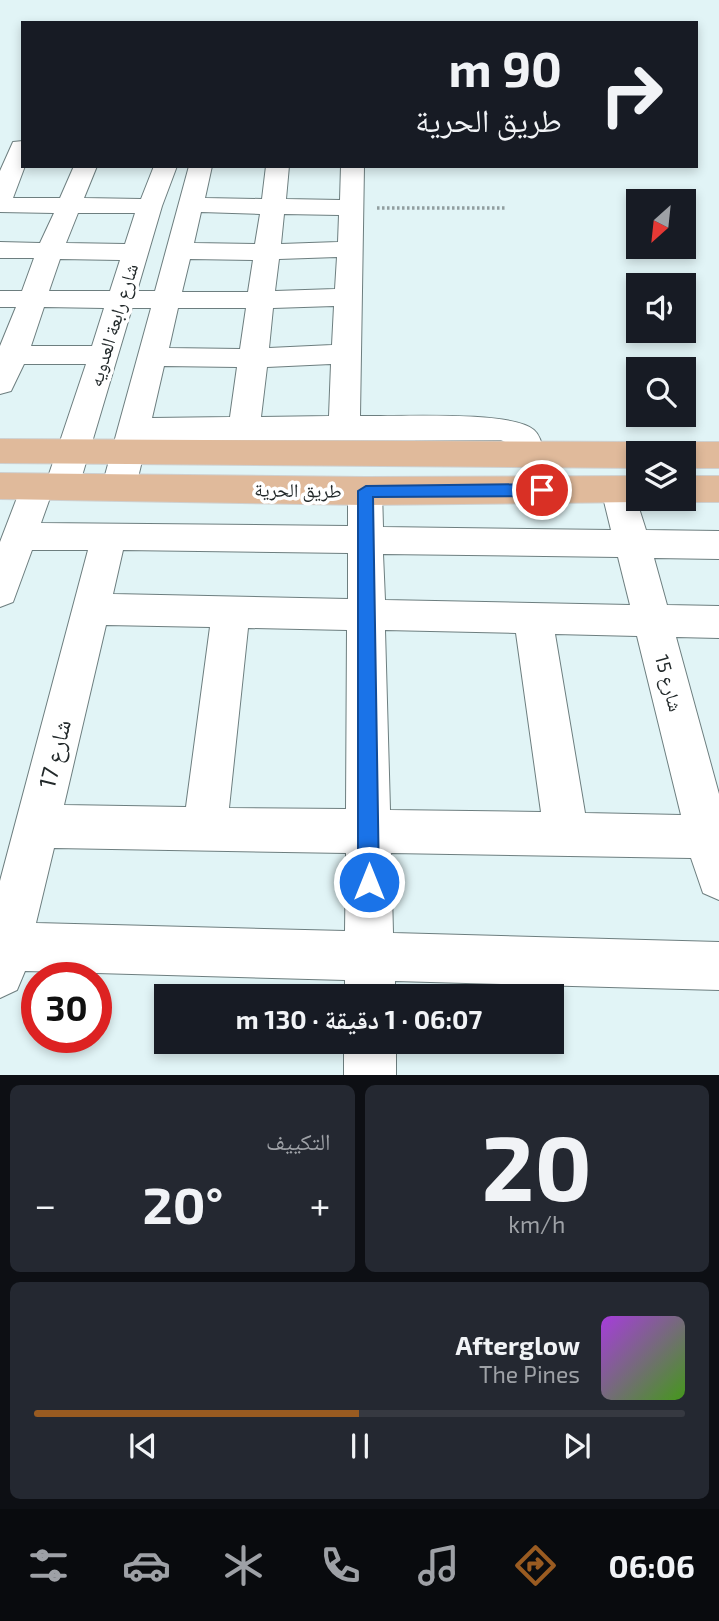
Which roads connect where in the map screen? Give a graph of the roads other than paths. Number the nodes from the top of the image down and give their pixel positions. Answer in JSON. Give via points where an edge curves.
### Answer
{"nodes":[{"id":1,"x":15,"y":147,"type":"edge"},
{"id":2,"x":85,"y":168,"type":"edge"},
{"id":3,"x":165,"y":168,"type":"edge"},
{"id":4,"x":201,"y":168,"type":"edge"},
{"id":5,"x":278,"y":168,"type":"edge"},
{"id":6,"x":353,"y":168,"type":"edge"},
{"id":7,"x":0,"y":203,"type":"edge"},
{"id":8,"x":70,"y":205,"type":"junction"},
{"id":9,"x":150,"y":205,"type":"junction"},
{"id":10,"x":194,"y":205,"type":"junction"},
{"id":11,"x":273,"y":208,"type":"junction"},
{"id":12,"x":351,"y":208,"type":"junction"},
{"id":13,"x":0,"y":250,"type":"edge"},
{"id":14,"x":50,"y":250,"type":"junction"},
{"id":15,"x":350,"y":250,"type":"junction"},
{"id":16,"x":181,"y":251,"type":"junction"},
{"id":17,"x":267,"y":252,"type":"junction"},
{"id":18,"x":135,"y":253,"type":"junction"},
{"id":19,"x":348,"y":297,"type":"junction"},
{"id":20,"x":121,"y":298,"type":"junction"},
{"id":21,"x":169,"y":298,"type":"junction"},
{"id":22,"x":0,"y":299,"type":"edge"},
{"id":23,"x":33,"y":299,"type":"junction"},
{"id":24,"x":261,"y":300,"type":"junction"},
{"id":25,"x":346,"y":354,"type":"junction"},
{"id":26,"x":7,"y":355,"type":"edge"},
{"id":27,"x":103,"y":355,"type":"junction"},
{"id":28,"x":153,"y":357,"type":"junction"},
{"id":29,"x":253,"y":358,"type":"junction"},
{"id":30,"x":0,"y":384,"type":"edge"},
{"id":31,"x":344,"y":427,"type":"junction"},
{"id":32,"x":244,"y":428,"type":"junction"},
{"id":33,"x":132,"y":440,"type":"junction"},
{"id":34,"x":0,"y":452,"type":"edge"},
{"id":35,"x":73,"y":452,"type":"junction"},
{"id":36,"x":528,"y":454,"type":"junction"},
{"id":37,"x":626,"y":455,"type":"edge"},
{"id":38,"x":696,"y":455,"type":"edge"},
{"id":39,"x":719,"y":455,"type":"edge"},
{"id":40,"x":0,"y":486,"type":"edge"},
{"id":41,"x":50,"y":486,"type":"junction"},
{"id":42,"x":119,"y":486,"type":"junction"},
{"id":43,"x":626,"y":489,"type":"edge"},
{"id":44,"x":696,"y":489,"type":"edge"},
{"id":45,"x":719,"y":489,"type":"edge"},
{"id":46,"x":366,"y":491,"type":"junction"},
{"id":47,"x":630,"y":511,"type":"edge"},
{"id":48,"x":109,"y":536,"type":"junction"},
{"id":49,"x":19,"y":537,"type":"junction"},
{"id":50,"x":366,"y":540,"type":"junction"},
{"id":51,"x":632,"y":544,"type":"junction"},
{"id":52,"x":719,"y":545,"type":"edge"},
{"id":53,"x":0,"y":592,"type":"edge"},
{"id":54,"x":91,"y":609,"type":"junction"},
{"id":55,"x":231,"y":611,"type":"junction"},
{"id":56,"x":366,"y":615,"type":"junction"},
{"id":57,"x":533,"y":618,"type":"junction"},
{"id":58,"x":652,"y":620,"type":"junction"},
{"id":59,"x":719,"y":622,"type":"edge"},
{"id":60,"x":37,"y":826,"type":"junction"},
{"id":61,"x":205,"y":828,"type":"junction"},
{"id":62,"x":368,"y":832,"type":"junction"},
{"id":63,"x":567,"y":836,"type":"junction"},
{"id":64,"x":716,"y":850,"type":"edge"},
{"id":65,"x":3,"y":960,"type":"edge"},
{"id":66,"x":719,"y":966,"type":"edge"},
{"id":67,"x":370,"y":976,"type":"edge"},
{"id":68,"x":370,"y":1054,"type":"edge"},
{"id":69,"x":370,"y":1075,"type":"edge"}],
"edges":[{"from":1,"to":7,"type":"street"},
{"from":2,"to":8,"type":"street"},
{"from":3,"to":9,"type":"street","name":"شارع رابعة العدويه"},
{"from":4,"to":10,"type":"street"},
{"from":5,"to":11,"type":"street"},
{"from":6,"to":12,"type":"street"},
{"from":7,"to":8,"type":"street"},
{"from":8,"to":9,"type":"street"},
{"from":8,"to":14,"type":"street"},
{"from":9,"to":18,"type":"street","name":"شارع رابعة العدويه"},
{"from":10,"to":11,"type":"street"},
{"from":10,"to":16,"type":"street"},
{"from":11,"to":12,"type":"street"},
{"from":11,"to":17,"type":"street"},
{"from":12,"to":15,"type":"street"},
{"from":13,"to":14,"type":"street"},
{"from":14,"to":18,"type":"street"},
{"from":14,"to":23,"type":"street"},
{"from":15,"to":17,"type":"street"},
{"from":15,"to":19,"type":"street"},
{"from":16,"to":17,"type":"street"},
{"from":16,"to":21,"type":"street"},
{"from":17,"to":24,"type":"street"},
{"from":18,"to":20,"type":"street","name":"شارع رابعة العدويه"},
{"from":19,"to":24,"type":"street"},
{"from":19,"to":25,"type":"street"},
{"from":20,"to":21,"type":"street"},
{"from":20,"to":23,"type":"street"},
{"from":20,"to":27,"type":"street","name":"شارع رابعة العدويه"},
{"from":21,"to":24,"type":"street"},
{"from":21,"to":28,"type":"street"},
{"from":22,"to":23,"type":"street"},
{"from":23,"to":26,"type":"street"},
{"from":24,"to":29,"type":"street"},
{"from":25,"to":29,"type":"street"},
{"from":25,"to":31,"type":"street"},
{"from":26,"to":27,"type":"street"},
{"from":26,"to":30,"type":"street"},
{"from":27,"to":35,"type":"street","name":"شارع رابعة العدويه"},
{"from":28,"to":29,"type":"street"},
{"from":28,"to":33,"type":"street"},
{"from":29,"to":32,"type":"street"},
{"from":31,"to":32,"type":"street"},
{"from":31,"to":36,"type":"street","via":[[501,429],[524,439]]},
{"from":32,"to":33,"type":"street"},
{"from":33,"to":35,"type":"main road","name":"طريق الحرية"},
{"from":33,"to":36,"type":"main road","name":"طريق الحرية"},
{"from":33,"to":42,"type":"street"},
{"from":34,"to":35,"type":"main road","name":"طريق الحرية"},
{"from":35,"to":41,"type":"street","name":"شارع رابعة العدويه"},
{"from":36,"to":37,"type":"main road","name":"طريق الحرية"},
{"from":38,"to":39,"type":"main road"},
{"from":40,"to":41,"type":"main road","name":"طريق الحرية"},
{"from":41,"to":42,"type":"main road","name":"طريق الحرية"},
{"from":41,"to":49,"type":"street","name":"شارع رابعة العدويه"},
{"from":42,"to":46,"type":"main road","name":"طريق الحرية"},
{"from":43,"to":46,"type":"main road","name":"طريق الحرية"},
{"from":44,"to":45,"type":"main road"},
{"from":46,"to":50,"type":"street"},
{"from":47,"to":51,"type":"street","name":"شارع 15"},
{"from":48,"to":49,"type":"street"},
{"from":48,"to":50,"type":"street"},
{"from":48,"to":54,"type":"street","name":"شارع 17"},
{"from":49,"to":53,"type":"street","name":"شارع رابعة العدويه"},
{"from":50,"to":51,"type":"street"},
{"from":50,"to":56,"type":"street"},
{"from":51,"to":52,"type":"street"},
{"from":51,"to":58,"type":"street","name":"شارع 15"},
{"from":54,"to":55,"type":"street"},
{"from":54,"to":60,"type":"street","name":"شارع 17"},
{"from":55,"to":56,"type":"street"},
{"from":55,"to":61,"type":"street"},
{"from":56,"to":57,"type":"street"},
{"from":56,"to":62,"type":"street"},
{"from":57,"to":58,"type":"street"},
{"from":57,"to":63,"type":"street"},
{"from":58,"to":59,"type":"street"},
{"from":58,"to":64,"type":"street","name":"شارع 15"},
{"from":60,"to":61,"type":"street"},
{"from":60,"to":65,"type":"street","name":"شارع 17"},
{"from":61,"to":62,"type":"street"},
{"from":62,"to":63,"type":"street"},
{"from":62,"to":67,"type":"street"},
{"from":63,"to":64,"type":"street"},
{"from":65,"to":67,"type":"street"},
{"from":66,"to":67,"type":"street"},
{"from":68,"to":69,"type":"street"}]}
